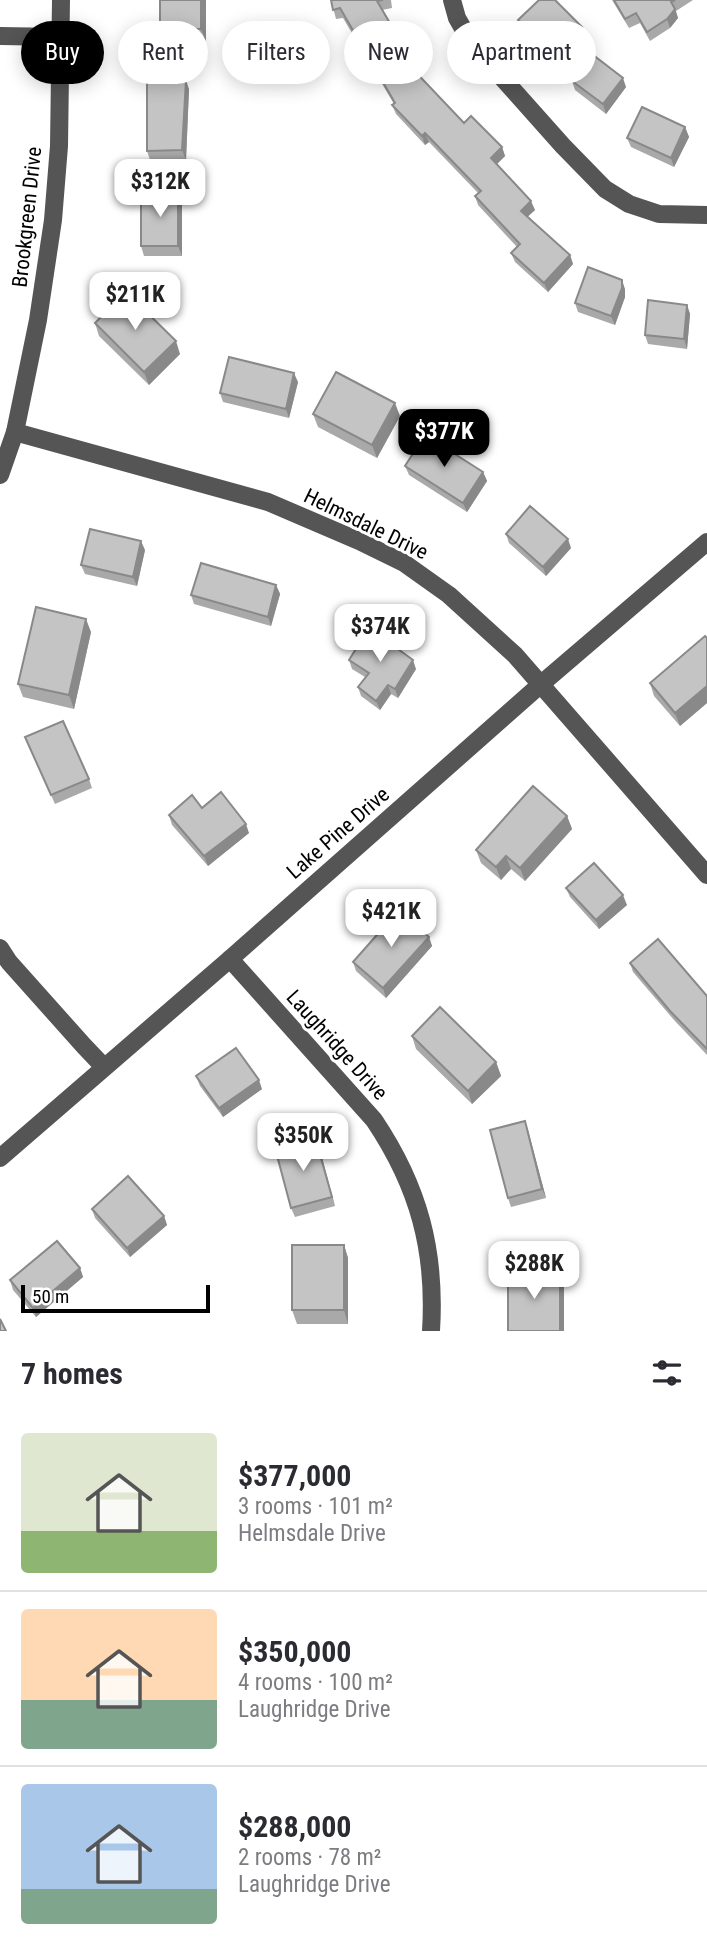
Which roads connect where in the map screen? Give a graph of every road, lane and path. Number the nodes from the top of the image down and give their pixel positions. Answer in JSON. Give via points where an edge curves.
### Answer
{"nodes":[{"id":1,"x":61,"y":0,"type":"edge"},
{"id":2,"x":452,"y":0,"type":"edge"},
{"id":3,"x":61,"y":21,"type":"edge"},
{"id":4,"x":0,"y":36,"type":"edge"},
{"id":5,"x":21,"y":36,"type":"edge"},
{"id":6,"x":60,"y":84,"type":"edge"},
{"id":7,"x":707,"y":215,"type":"edge"},
{"id":8,"x":15,"y":432,"type":"junction"},
{"id":9,"x":0,"y":475,"type":"edge"},
{"id":10,"x":707,"y":542,"type":"edge"},
{"id":11,"x":540,"y":685,"type":"junction"},
{"id":12,"x":707,"y":875,"type":"edge"},
{"id":13,"x":0,"y":948,"type":"edge"},
{"id":14,"x":230,"y":959,"type":"junction"},
{"id":15,"x":104,"y":1067,"type":"junction"},
{"id":16,"x":0,"y":1158,"type":"edge"},
{"id":17,"x":431,"y":1331,"type":"edge"}],
"edges":[{"from":1,"to":3,"type":"street","name":"Brookgreen Drive"},
{"from":2,"to":7,"type":"street","via":[[472,44],[605,189],[629,204],[659,214]]},
{"from":4,"to":5,"type":"street"},
{"from":6,"to":8,"type":"street","name":"Brookgreen Drive","via":[[53,220]]},
{"from":8,"to":9,"type":"street","name":"Brookgreen Drive"},
{"from":8,"to":11,"type":"street","name":"Helmsdale Drive","via":[[268,502],[382,552],[449,594],[515,655]]},
{"from":10,"to":11,"type":"street","name":"Lake Pine Drive"},
{"from":11,"to":12,"type":"street","name":"Helmsdale Drive"},
{"from":11,"to":14,"type":"street","name":"Lake Pine Drive"},
{"from":13,"to":15,"type":"street"},
{"from":14,"to":15,"type":"street","name":"Lake Pine Drive"},
{"from":14,"to":17,"type":"street","name":"Laughridge Drive","via":[[374,1120],[393,1148],[416,1202],[429,1254]]},
{"from":15,"to":16,"type":"street","name":"Lake Pine Drive"}]}
